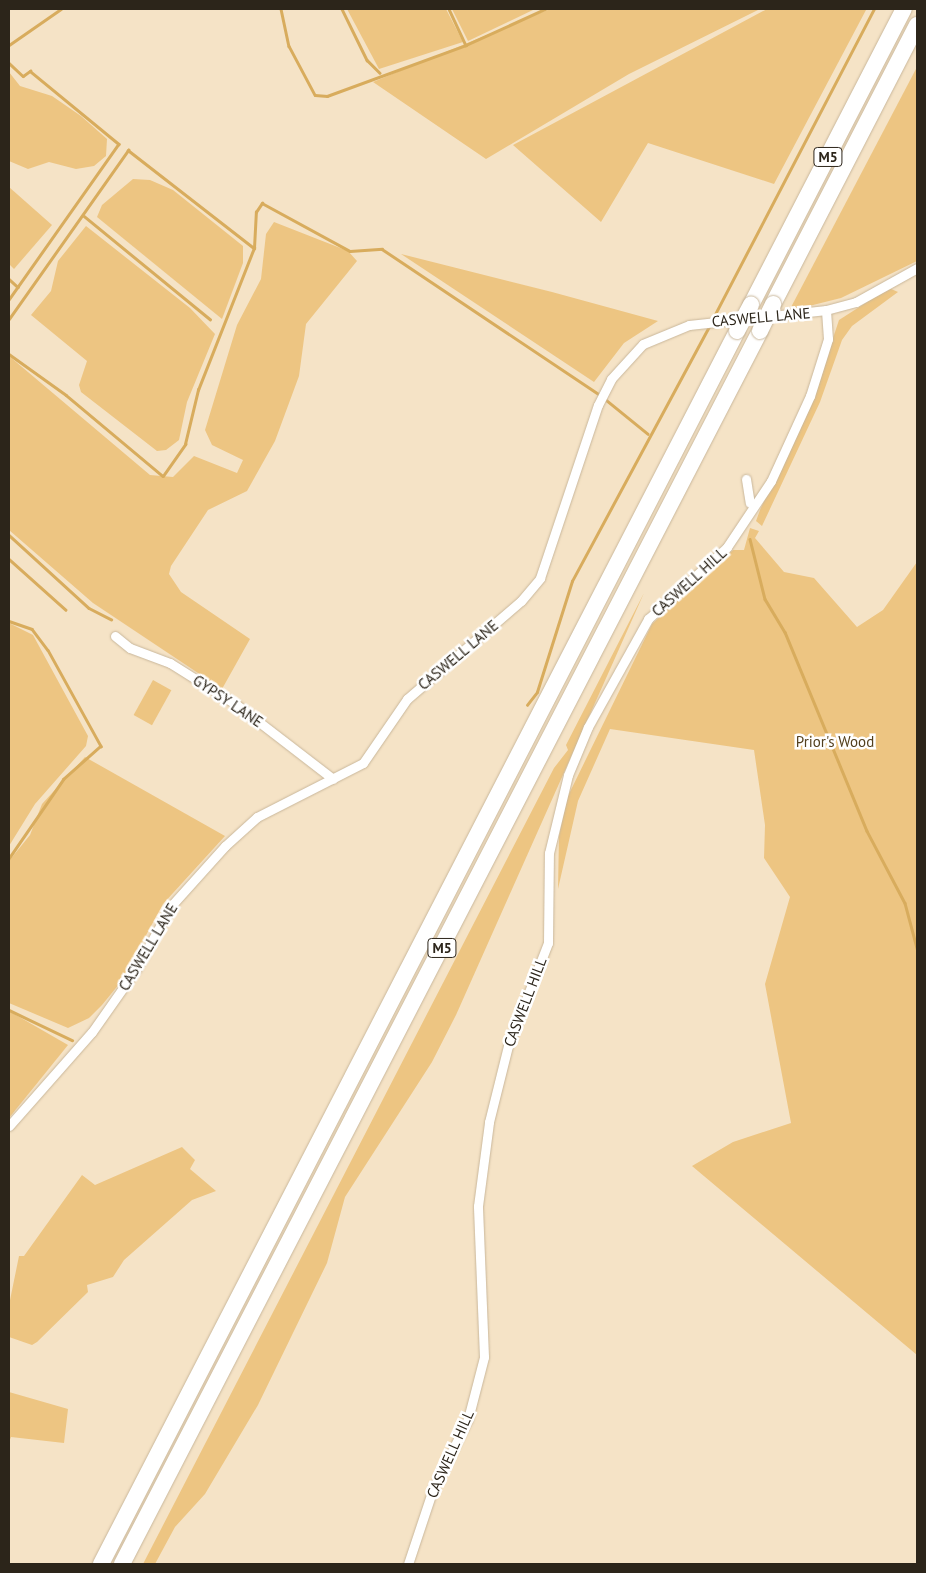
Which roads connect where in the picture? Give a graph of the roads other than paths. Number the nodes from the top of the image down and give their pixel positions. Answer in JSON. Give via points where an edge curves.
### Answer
{"nodes":[{"id":1,"x":904,"y":9,"type":"edge"},
{"id":2,"x":917,"y":25,"type":"edge"},
{"id":3,"x":917,"y":268,"type":"edge"},
{"id":4,"x":826,"y":310,"type":"junction"},
{"id":5,"x":764,"y":492,"type":"junction"},
{"id":6,"x":750,"y":503,"type":"dead end"},
{"id":7,"x":116,"y":636,"type":"dead end"},
{"id":8,"x":333,"y":779,"type":"junction"},
{"id":9,"x":9,"y":1126,"type":"edge"},
{"id":10,"x":101,"y":1564,"type":"edge"},
{"id":11,"x":122,"y":1564,"type":"edge"},
{"id":12,"x":408,"y":1564,"type":"edge"}],
"edges":[{"from":1,"to":10,"type":"highway","number":"M5","bridge":true},
{"from":2,"to":11,"type":"highway","number":"M5","bridge":true},
{"from":3,"to":4,"type":"street","name":"CASWELL LANE","via":[[856,302]]},
{"from":4,"to":5,"type":"street","name":"CASWELL HILL","via":[[828,339],[810,396]]},
{"from":4,"to":8,"type":"street","name":"CASWELL LANE","via":[[689,325],[664,333],[631,355],[611,379],[598,405],[540,578],[521,601],[407,699],[363,763]]},
{"from":5,"to":6,"type":"street","via":[[746,483]]},
{"from":5,"to":12,"type":"street","name":"CASWELL HILL","via":[[727,547],[648,619],[588,727],[568,775],[549,853],[548,943],[508,1046],[488,1122],[478,1206],[484,1356],[468,1419],[433,1489]]},
{"from":7,"to":8,"type":"street","name":"GYPSY LANE","via":[[130,648],[170,663],[237,705]]},
{"from":8,"to":9,"type":"street","name":"CASWELL LANE","via":[[257,818],[225,846],[171,906],[137,968],[92,1032]]}]}
